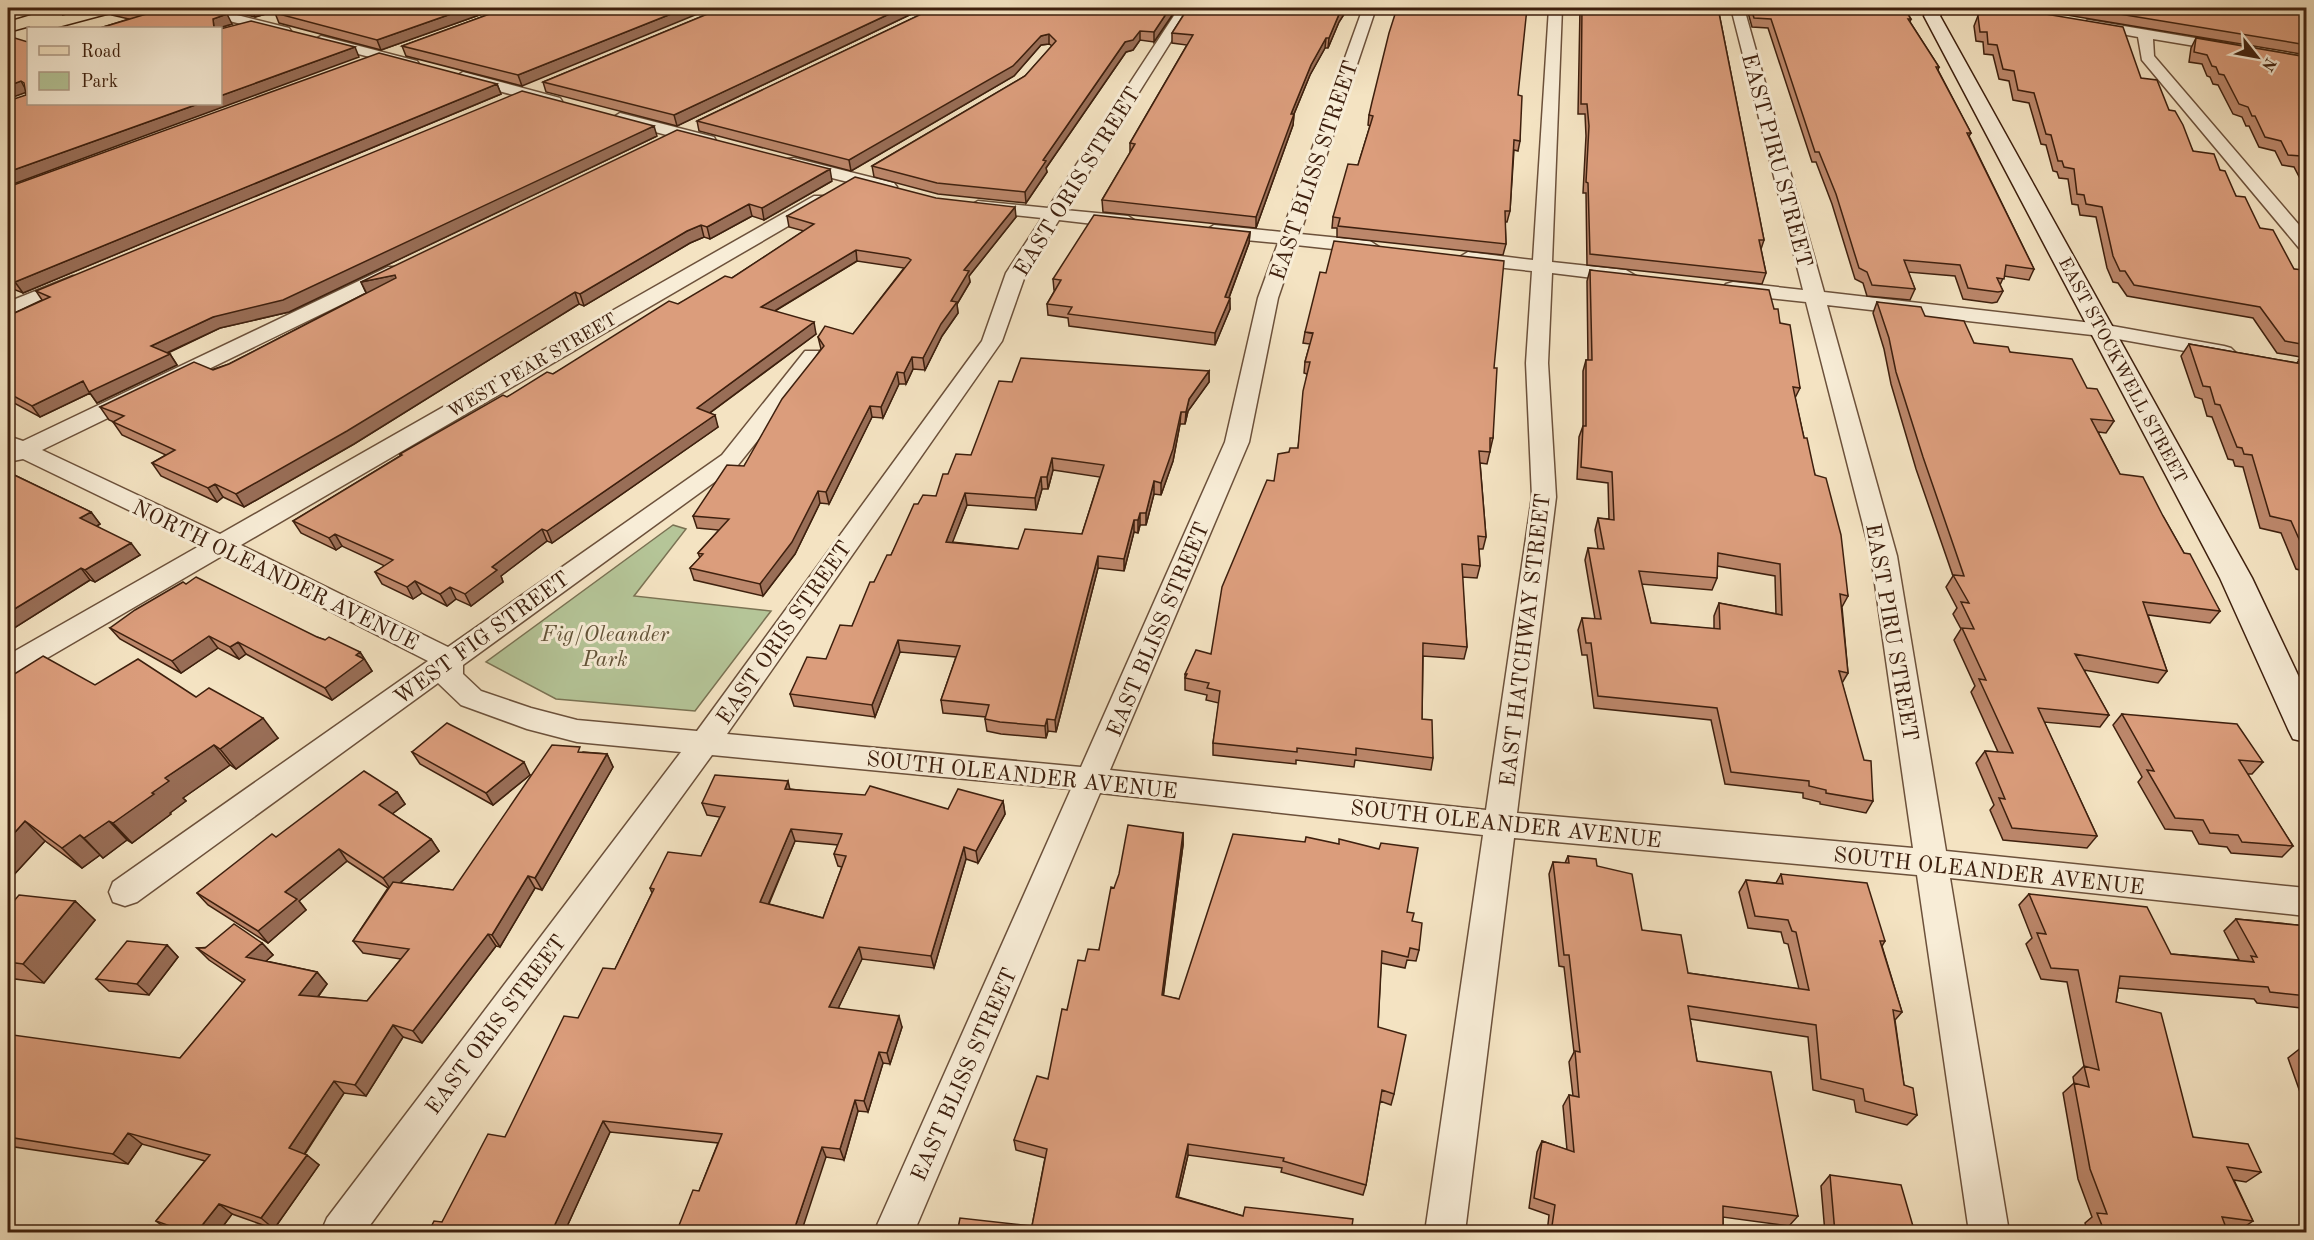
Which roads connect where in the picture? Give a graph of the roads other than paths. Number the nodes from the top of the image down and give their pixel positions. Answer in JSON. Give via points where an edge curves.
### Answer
{"nodes":[{"id":1,"x":75,"y":8,"type":"edge"},
{"id":2,"x":108,"y":8,"type":"edge"},
{"id":3,"x":195,"y":8,"type":"edge"},
{"id":4,"x":1185,"y":8,"type":"edge"},
{"id":5,"x":1370,"y":8,"type":"edge"},
{"id":6,"x":1556,"y":8,"type":"edge"},
{"id":7,"x":1738,"y":8,"type":"edge"},
{"id":8,"x":1934,"y":12,"type":"edge"},
{"id":9,"x":285,"y":14,"type":"edge"},
{"id":10,"x":2074,"y":21,"type":"edge"},
{"id":11,"x":256,"y":23,"type":"junction"},
{"id":12,"x":8,"y":27,"type":"edge"},
{"id":13,"x":41,"y":27,"type":"edge"},
{"id":14,"x":27,"y":31,"type":"edge"},
{"id":15,"x":229,"y":32,"type":"edge"},
{"id":16,"x":2145,"y":33,"type":"junction"},
{"id":17,"x":8,"y":37,"type":"edge"},
{"id":18,"x":405,"y":48,"type":"edge"},
{"id":19,"x":2249,"y":51,"type":"edge"},
{"id":20,"x":384,"y":56,"type":"junction"},
{"id":21,"x":352,"y":68,"type":"edge"},
{"id":22,"x":427,"y":68,"type":"edge"},
{"id":23,"x":448,"y":73,"type":"edge"},
{"id":24,"x":545,"y":84,"type":"edge"},
{"id":25,"x":524,"y":93,"type":"junction"},
{"id":26,"x":568,"y":104,"type":"edge"},
{"id":27,"x":493,"y":106,"type":"edge"},
{"id":28,"x":602,"y":113,"type":"edge"},
{"id":29,"x":701,"y":123,"type":"edge"},
{"id":30,"x":679,"y":133,"type":"junction"},
{"id":31,"x":723,"y":145,"type":"edge"},
{"id":32,"x":649,"y":148,"type":"edge"},
{"id":33,"x":779,"y":159,"type":"edge"},
{"id":34,"x":886,"y":161,"type":"edge"},
{"id":35,"x":856,"y":179,"type":"junction"},
{"id":36,"x":907,"y":193,"type":"edge"},
{"id":37,"x":961,"y":203,"type":"edge"},
{"id":38,"x":1052,"y":215,"type":"junction"},
{"id":39,"x":1147,"y":224,"type":"edge"},
{"id":40,"x":1194,"y":229,"type":"edge"},
{"id":41,"x":1289,"y":238,"type":"junction"},
{"id":42,"x":2307,"y":244,"type":"edge"},
{"id":43,"x":1392,"y":250,"type":"edge"},
{"id":44,"x":1449,"y":256,"type":"edge"},
{"id":45,"x":412,"y":263,"type":"edge"},
{"id":46,"x":1541,"y":266,"type":"junction"},
{"id":47,"x":85,"y":276,"type":"edge"},
{"id":48,"x":1648,"y":278,"type":"edge"},
{"id":49,"x":1719,"y":287,"type":"edge"},
{"id":50,"x":1814,"y":297,"type":"junction"},
{"id":51,"x":8,"y":309,"type":"edge"},
{"id":52,"x":2101,"y":330,"type":"junction"},
{"id":53,"x":813,"y":356,"type":"edge"},
{"id":54,"x":2250,"y":356,"type":"edge"},
{"id":55,"x":13,"y":450,"type":"edge"},
{"id":56,"x":221,"y":545,"type":"junction"},
{"id":57,"x":448,"y":660,"type":"junction"},
{"id":58,"x":8,"y":668,"type":"edge"},
{"id":59,"x":2307,"y":729,"type":"edge"},
{"id":60,"x":705,"y":742,"type":"junction"},
{"id":61,"x":1092,"y":780,"type":"junction"},
{"id":62,"x":1502,"y":824,"type":"junction"},
{"id":63,"x":1932,"y":863,"type":"junction"},
{"id":64,"x":125,"y":892,"type":"dead end"},
{"id":65,"x":2307,"y":902,"type":"edge"},
{"id":66,"x":341,"y":1233,"type":"edge"},
{"id":67,"x":894,"y":1233,"type":"edge"},
{"id":68,"x":1445,"y":1233,"type":"edge"},
{"id":69,"x":1989,"y":1233,"type":"edge"}],
"edges":[{"from":1,"to":12,"type":"main road"},
{"from":2,"to":13,"type":"main road"},
{"from":3,"to":11,"type":"street"},
{"from":4,"to":38,"type":"street","name":"EAST ORIS STREET"},
{"from":5,"to":41,"type":"street","name":"EAST BLISS STREET"},
{"from":6,"to":46,"type":"street","name":"EAST HATCHWAY STREET"},
{"from":7,"to":50,"type":"street","name":"EAST PIRU STREET"},
{"from":8,"to":52,"type":"street","name":"EAST STOCKWELL STREET"},
{"from":9,"to":11,"type":"street"},
{"from":10,"to":16,"type":"street"},
{"from":11,"to":15,"type":"street"},
{"from":11,"to":20,"type":"street"},
{"from":14,"to":17,"type":"main road"},
{"from":16,"to":19,"type":"street"},
{"from":16,"to":42,"type":"street","via":[[2147,57]]},
{"from":18,"to":20,"type":"street"},
{"from":20,"to":21,"type":"street"},
{"from":20,"to":22,"type":"street"},
{"from":23,"to":25,"type":"street"},
{"from":24,"to":25,"type":"street"},
{"from":25,"to":26,"type":"street"},
{"from":25,"to":27,"type":"street"},
{"from":28,"to":30,"type":"street"},
{"from":29,"to":30,"type":"street"},
{"from":30,"to":31,"type":"street"},
{"from":30,"to":32,"type":"street"},
{"from":33,"to":35,"type":"street"},
{"from":34,"to":35,"type":"street","name":"WEST PEAR STREET"},
{"from":35,"to":36,"type":"street"},
{"from":35,"to":56,"type":"street","name":"WEST PEAR STREET"},
{"from":37,"to":38,"type":"street"},
{"from":38,"to":39,"type":"street"},
{"from":38,"to":60,"type":"street","name":"EAST ORIS STREET","via":[[1016,273],[992,341]]},
{"from":40,"to":41,"type":"street"},
{"from":41,"to":43,"type":"street"},
{"from":41,"to":61,"type":"street","name":"EAST BLISS STREET","via":[[1268,298],[1238,442]]},
{"from":44,"to":46,"type":"street"},
{"from":45,"to":55,"type":"street"},
{"from":46,"to":48,"type":"street"},
{"from":46,"to":62,"type":"street","name":"EAST HATCHWAY STREET","via":[[1537,363],[1544,497]]},
{"from":47,"to":51,"type":"street"},
{"from":49,"to":50,"type":"street"},
{"from":50,"to":52,"type":"street"},
{"from":50,"to":63,"type":"street","name":"EAST PIRU STREET","via":[[1884,556]]},
{"from":52,"to":54,"type":"street"},
{"from":52,"to":59,"type":"street","name":"EAST STOCKWELL STREET","via":[[2236,578]]},
{"from":53,"to":57,"type":"street","name":"WEST FIG STREET","via":[[730,460]]},
{"from":55,"to":56,"type":"street","name":"NORTH OLEANDER AVENUE"},
{"from":56,"to":57,"type":"street","name":"NORTH OLEANDER AVENUE"},
{"from":56,"to":58,"type":"street","name":"WEST PEAR STREET"},
{"from":57,"to":60,"type":"street","via":[[449,677],[471,698],[527,718],[577,731]]},
{"from":57,"to":64,"type":"street","name":"WEST FIG STREET"},
{"from":60,"to":61,"type":"street","name":"SOUTH OLEANDER AVENUE"},
{"from":60,"to":66,"type":"street","name":"EAST ORIS STREET"},
{"from":61,"to":62,"type":"street","name":"SOUTH OLEANDER AVENUE"},
{"from":61,"to":67,"type":"street","name":"EAST BLISS STREET"},
{"from":62,"to":63,"type":"street","name":"SOUTH OLEANDER AVENUE"},
{"from":62,"to":68,"type":"street","name":"EAST HATCHWAY STREET"},
{"from":63,"to":65,"type":"street","name":"SOUTH OLEANDER AVENUE"},
{"from":63,"to":69,"type":"street","name":"EAST PIRU STREET"}]}
